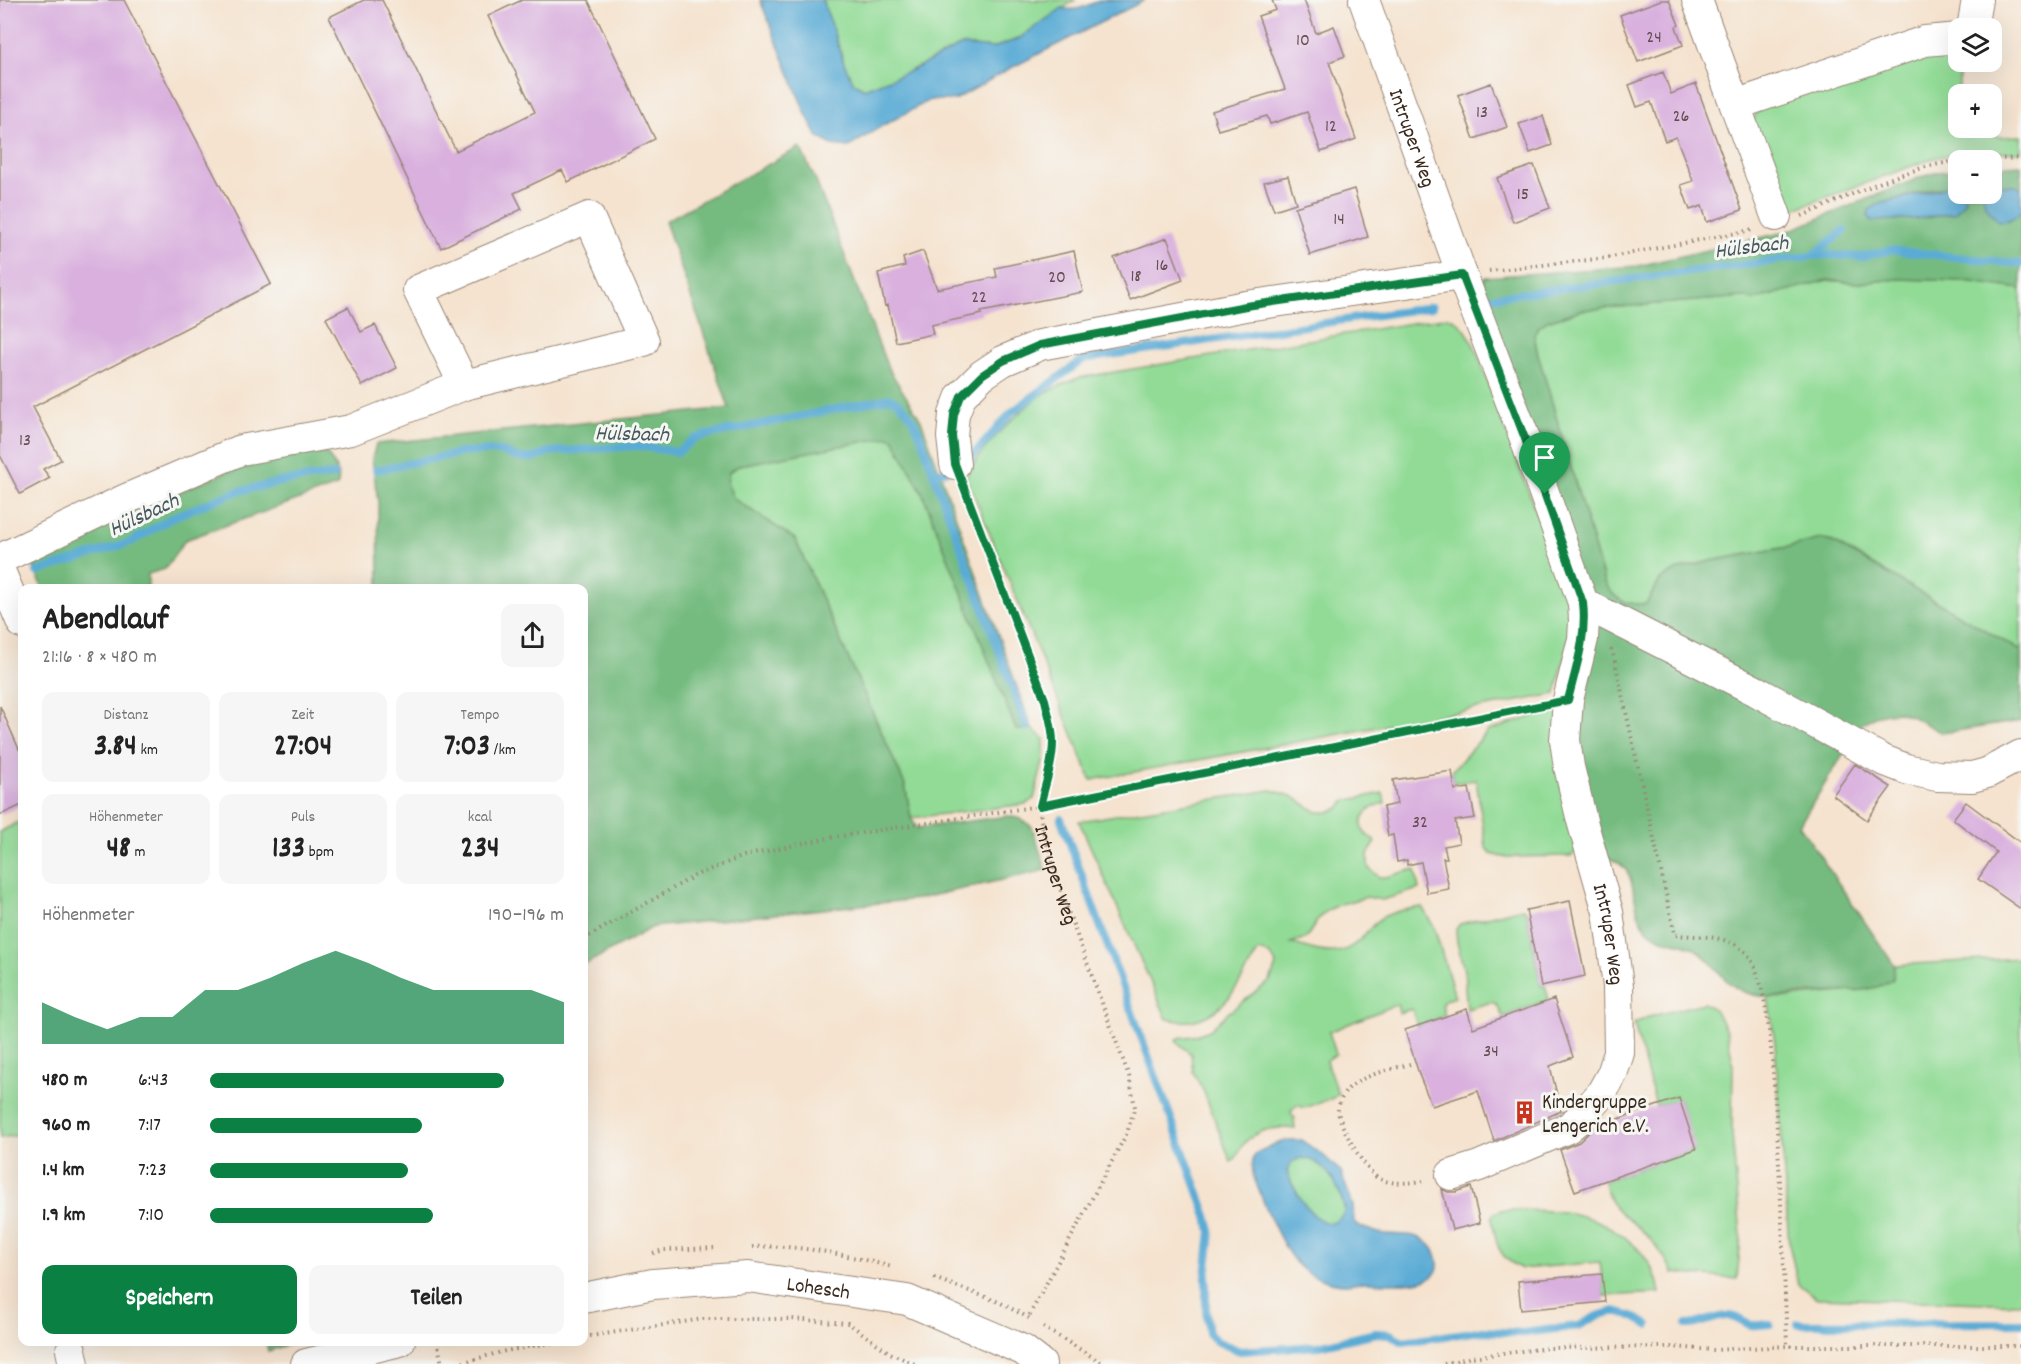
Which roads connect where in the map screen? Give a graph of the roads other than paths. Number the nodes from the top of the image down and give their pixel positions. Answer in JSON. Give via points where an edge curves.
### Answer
{"nodes":[{"id":1,"x":1364,"y":0,"type":"edge"},
{"id":2,"x":1697,"y":0,"type":"edge"},
{"id":3,"x":1977,"y":0,"type":"edge"},
{"id":4,"x":1974,"y":18,"type":"edge"},
{"id":5,"x":1948,"y":39,"type":"edge"},
{"id":6,"x":1735,"y":105,"type":"junction"},
{"id":7,"x":1778,"y":220,"type":"road end"},
{"id":8,"x":1462,"y":275,"type":"junction"},
{"id":9,"x":464,"y":385,"type":"junction"},
{"id":10,"x":955,"y":464,"type":"road end"},
{"id":11,"x":0,"y":559,"type":"edge"},
{"id":12,"x":0,"y":571,"type":"edge"},
{"id":13,"x":1589,"y":606,"type":"junction"},
{"id":14,"x":18,"y":614,"type":"edge"},
{"id":15,"x":2021,"y":755,"type":"edge"},
{"id":16,"x":1452,"y":1175,"type":"road end"},
{"id":17,"x":588,"y":1297,"type":"edge"},
{"id":18,"x":380,"y":1346,"type":"edge"},
{"id":19,"x":306,"y":1364,"type":"edge"},
{"id":20,"x":1041,"y":1364,"type":"edge"}],
"edges":[{"from":1,"to":8,"type":"street","name":"Intruper Weg"},
{"from":2,"to":6,"type":"street"},
{"from":3,"to":4,"type":"street"},
{"from":5,"to":6,"type":"street","via":[[1925,41]]},
{"from":6,"to":7,"type":"street"},
{"from":8,"to":10,"type":"street","via":[[1246,306],[1040,345],[1003,361],[961,396],[952,436]]},
{"from":8,"to":13,"type":"street","name":"Intruper Weg"},
{"from":9,"to":9,"type":"street","via":[[418,290],[589,217],[644,341]]},
{"from":9,"to":11,"type":"street","via":[[351,430],[242,450]]},
{"from":12,"to":14,"type":"street"},
{"from":13,"to":15,"type":"street","via":[[1905,769],[1937,776],[1972,777]]},
{"from":13,"to":16,"type":"street","name":"Intruper Weg","via":[[1568,700],[1565,740],[1582,821],[1608,912],[1618,986],[1619,1053],[1601,1094],[1568,1128]]},
{"from":17,"to":20,"type":"street","name":"Lohesch","via":[[653,1284],[748,1277],[907,1300],[1023,1350]]},
{"from":18,"to":19,"type":"street"}]}
